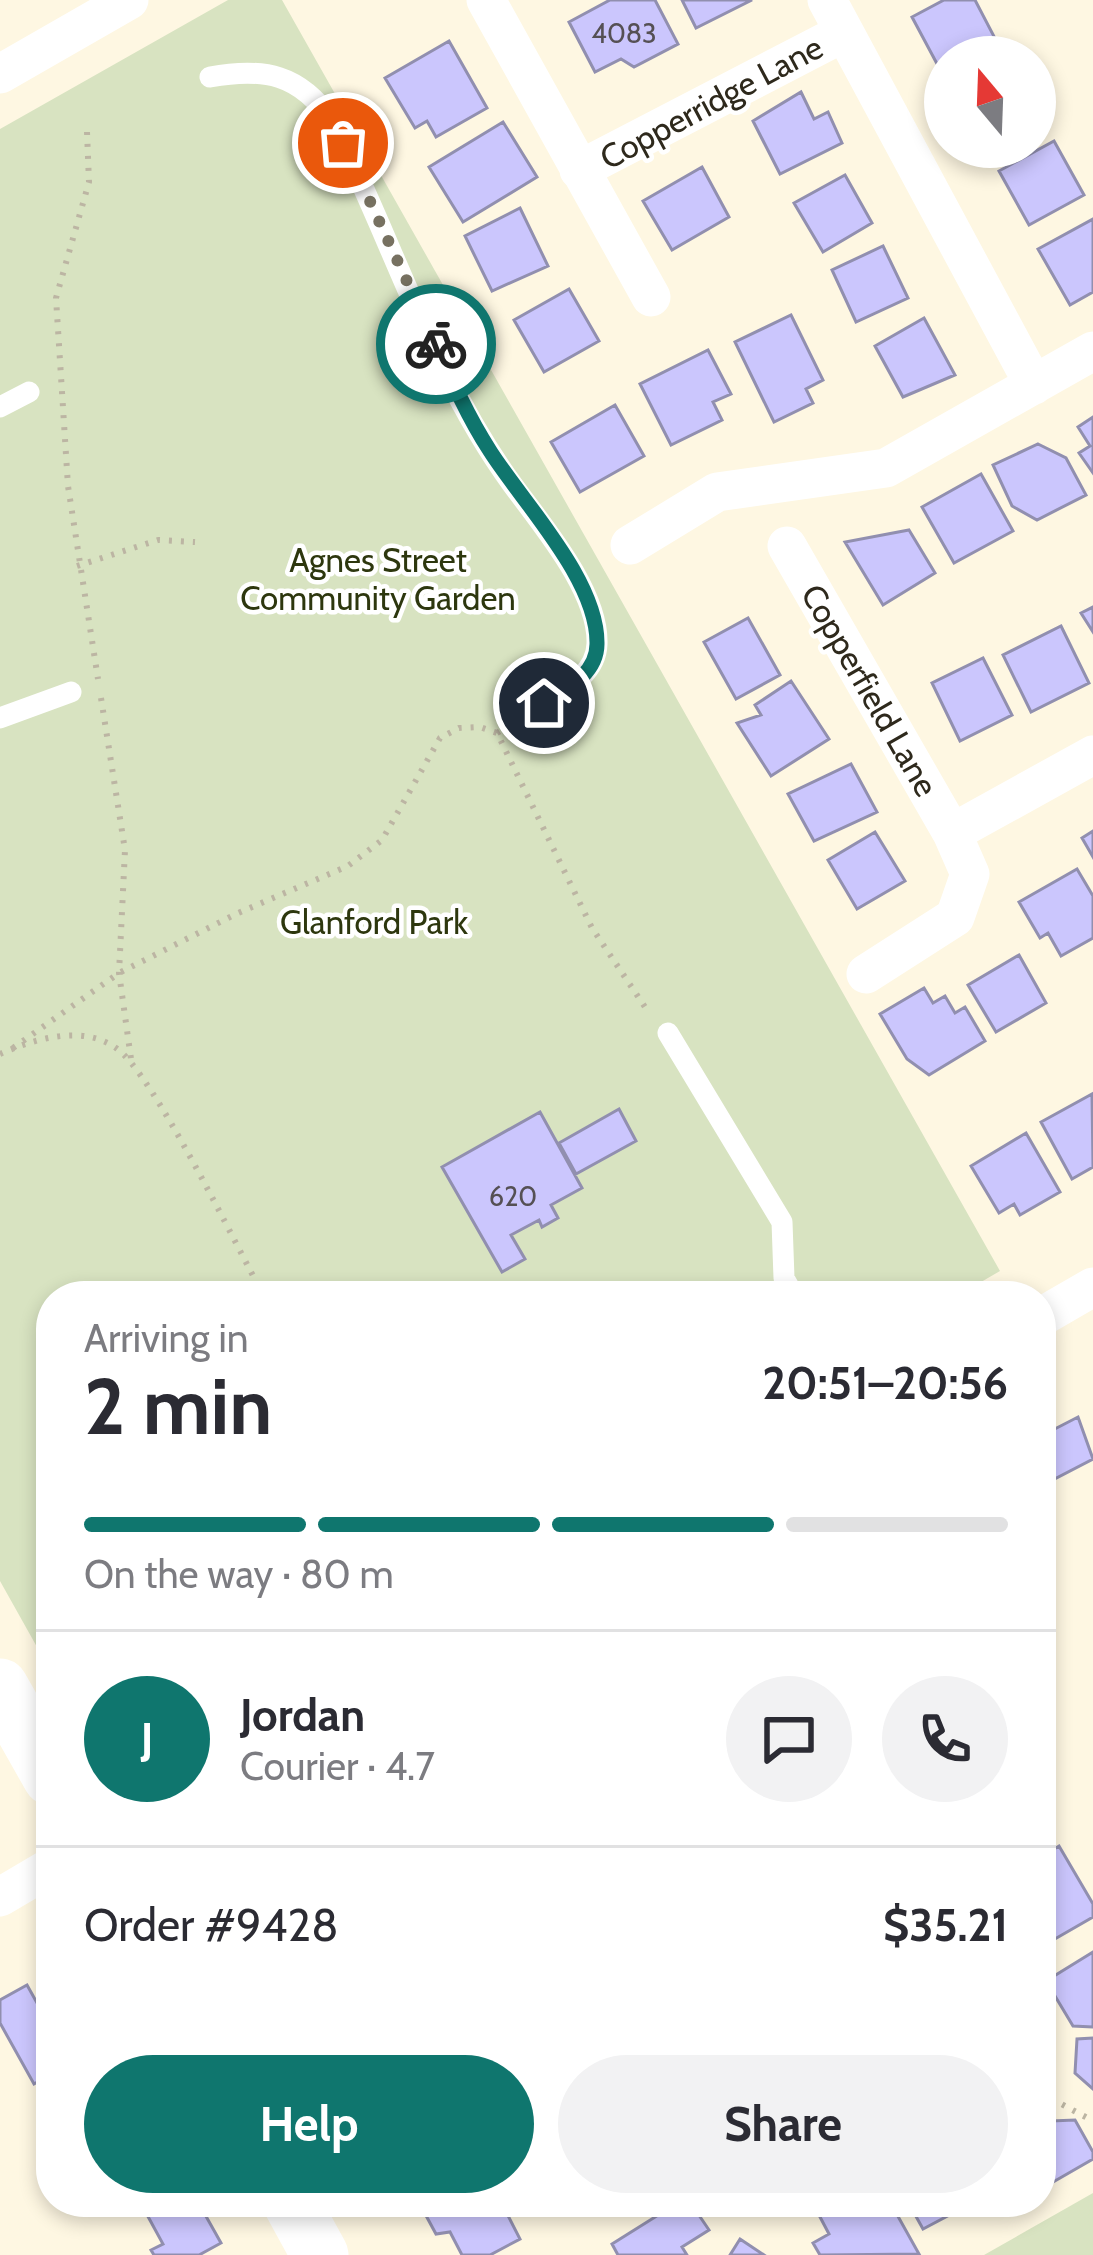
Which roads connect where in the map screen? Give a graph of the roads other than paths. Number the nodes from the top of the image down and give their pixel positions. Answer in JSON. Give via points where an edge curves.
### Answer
{"nodes":[{"id":1,"x":129,"y":0,"type":"edge"},
{"id":2,"x":486,"y":0,"type":"edge"},
{"id":3,"x":835,"y":16,"type":"edge"},
{"id":4,"x":0,"y":74,"type":"edge"},
{"id":5,"x":210,"y":77,"type":"dead end"},
{"id":6,"x":579,"y":170,"type":"junction"},
{"id":7,"x":651,"y":297,"type":"dead end"},
{"id":8,"x":1093,"y":351,"type":"edge"},
{"id":9,"x":1034,"y":385,"type":"junction"},
{"id":10,"x":29,"y":392,"type":"dead end"},
{"id":11,"x":0,"y":407,"type":"edge"},
{"id":12,"x":629,"y":545,"type":"dead end"},
{"id":13,"x":787,"y":546,"type":"dead end"},
{"id":14,"x":71,"y":692,"type":"dead end"},
{"id":15,"x":544,"y":703,"type":"dead end"},
{"id":16,"x":0,"y":718,"type":"edge"},
{"id":17,"x":1093,"y":755,"type":"edge"},
{"id":18,"x":952,"y":833,"type":"junction"},
{"id":19,"x":866,"y":974,"type":"dead end"},
{"id":20,"x":668,"y":1033,"type":"dead end"},
{"id":21,"x":786,"y":1281,"type":"edge"},
{"id":22,"x":1093,"y":1287,"type":"edge"},
{"id":23,"x":1056,"y":1308,"type":"edge"},
{"id":24,"x":0,"y":1687,"type":"edge"},
{"id":25,"x":36,"y":1751,"type":"edge"},
{"id":26,"x":36,"y":1877,"type":"edge"},
{"id":27,"x":0,"y":1897,"type":"edge"},
{"id":28,"x":299,"y":2217,"type":"edge"},
{"id":29,"x":320,"y":2255,"type":"edge"}],
"edges":[{"from":1,"to":4,"type":"street"},
{"from":2,"to":6,"type":"street","name":"Copperridge Lane"},
{"from":3,"to":6,"type":"street","name":"Copperridge Lane"},
{"from":3,"to":9,"type":"street","name":"Copperridge Lane"},
{"from":5,"to":15,"type":"lane","via":[[277,74],[299,82],[332,121],[469,417],[556,544],[590,610],[592,666]]},
{"from":6,"to":7,"type":"street","name":"Copperridge Lane"},
{"from":8,"to":9,"type":"street"},
{"from":9,"to":12,"type":"street","via":[[886,467],[717,492]]},
{"from":10,"to":11,"type":"lane"},
{"from":13,"to":18,"type":"street","name":"Copperfield Lane"},
{"from":14,"to":16,"type":"lane"},
{"from":17,"to":18,"type":"street","name":"Copperfield Lane"},
{"from":18,"to":19,"type":"street","name":"Copperfield Lane","via":[[970,874],[955,917]]},
{"from":20,"to":21,"type":"lane","via":[[782,1222]]},
{"from":22,"to":23,"type":"street"},
{"from":24,"to":25,"type":"main road"},
{"from":26,"to":27,"type":"street"},
{"from":28,"to":29,"type":"main road"}]}
